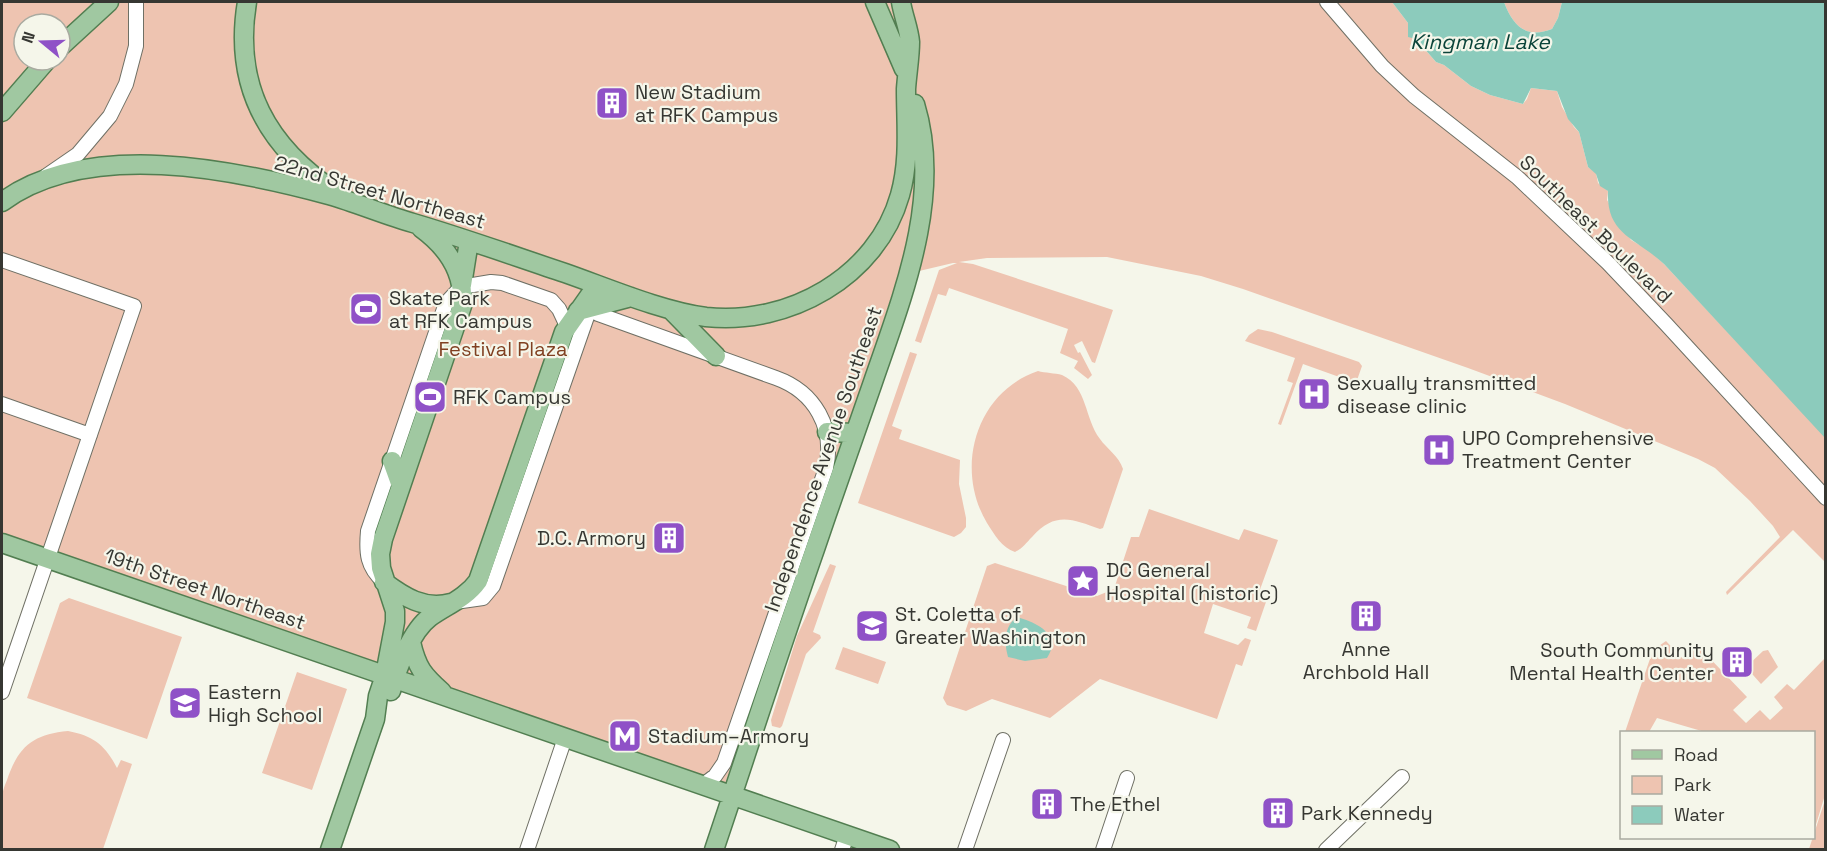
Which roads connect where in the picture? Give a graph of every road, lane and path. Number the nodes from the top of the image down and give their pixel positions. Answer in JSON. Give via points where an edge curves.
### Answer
{"nodes":[{"id":1,"x":109,"y":2,"type":"edge"},
{"id":2,"x":136,"y":2,"type":"edge"},
{"id":3,"x":247,"y":2,"type":"edge"},
{"id":4,"x":875,"y":2,"type":"edge"},
{"id":5,"x":901,"y":2,"type":"edge"},
{"id":6,"x":1327,"y":2,"type":"edge"},
{"id":7,"x":72,"y":36,"type":"edge"},
{"id":8,"x":37,"y":72,"type":"edge"},
{"id":9,"x":906,"y":76,"type":"junction"},
{"id":10,"x":2,"y":112,"type":"edge"},
{"id":11,"x":914,"y":136,"type":"junction"},
{"id":12,"x":287,"y":152,"type":"junction"},
{"id":13,"x":37,"y":182,"type":"junction"},
{"id":14,"x":302,"y":189,"type":"junction"},
{"id":15,"x":2,"y":202,"type":"edge"},
{"id":16,"x":354,"y":203,"type":"junction"},
{"id":17,"x":415,"y":224,"type":"junction"},
{"id":18,"x":469,"y":241,"type":"junction"},
{"id":19,"x":2,"y":260,"type":"edge"},
{"id":20,"x":597,"y":285,"type":"junction"},
{"id":21,"x":461,"y":286,"type":"junction"},
{"id":22,"x":633,"y":297,"type":"junction"},
{"id":23,"x":669,"y":308,"type":"junction"},
{"id":24,"x":584,"y":309,"type":"junction"},
{"id":25,"x":567,"y":326,"type":"junction"},
{"id":26,"x":716,"y":356,"type":"junction"},
{"id":27,"x":2,"y":404,"type":"edge"},
{"id":28,"x":537,"y":410,"type":"junction"},
{"id":29,"x":546,"y":432,"type":"junction"},
{"id":30,"x":827,"y":432,"type":"junction"},
{"id":31,"x":855,"y":433,"type":"junction"},
{"id":32,"x":90,"y":435,"type":"junction"},
{"id":33,"x":392,"y":461,"type":"junction"},
{"id":34,"x":401,"y":486,"type":"junction"},
{"id":35,"x":1826,"y":498,"type":"edge"},
{"id":36,"x":815,"y":526,"type":"junction"},
{"id":37,"x":2,"y":543,"type":"edge"},
{"id":38,"x":47,"y":559,"type":"junction"},
{"id":39,"x":384,"y":582,"type":"junction"},
{"id":40,"x":453,"y":603,"type":"junction"},
{"id":41,"x":411,"y":642,"type":"junction"},
{"id":42,"x":773,"y":648,"type":"junction"},
{"id":43,"x":390,"y":677,"type":"junction"},
{"id":44,"x":2,"y":692,"type":"edge"},
{"id":45,"x":448,"y":698,"type":"junction"},
{"id":46,"x":565,"y":738,"type":"junction"},
{"id":47,"x":1003,"y":740,"type":"dead end"},
{"id":48,"x":1402,"y":777,"type":"dead end"},
{"id":49,"x":1127,"y":778,"type":"dead end"},
{"id":50,"x":702,"y":785,"type":"junction"},
{"id":51,"x":733,"y":796,"type":"junction"},
{"id":52,"x":845,"y":842,"type":"edge"},
{"id":53,"x":330,"y":849,"type":"edge"},
{"id":54,"x":527,"y":849,"type":"edge"},
{"id":55,"x":714,"y":849,"type":"edge"},
{"id":56,"x":890,"y":849,"type":"edge"},
{"id":57,"x":965,"y":849,"type":"edge"},
{"id":58,"x":1102,"y":849,"type":"edge"},
{"id":59,"x":1326,"y":849,"type":"edge"}],
"edges":[{"from":1,"to":7,"type":"main road"},
{"from":2,"to":13,"type":"street","via":[[136,46],[126,84],[110,116],[78,154]]},
{"from":3,"to":12,"type":"main road","via":[[244,49],[251,88],[269,127]]},
{"from":4,"to":9,"type":"main road","name":"Independence Avenue Southeast"},
{"from":5,"to":9,"type":"main road","via":[[910,41]]},
{"from":6,"to":35,"type":"street","name":"Southeast Boulevard","via":[[1382,66],[1517,177],[1608,263]]},
{"from":8,"to":10,"type":"main road"},
{"from":9,"to":11,"type":"main road","name":"Independence Avenue Southeast"},
{"from":11,"to":23,"type":"main road","name":"Independence Avenue Southeast","via":[[897,206],[885,230],[871,250],[823,292],[759,316],[705,316]]},
{"from":11,"to":31,"type":"main road","name":"Independence Avenue Southeast","via":[[923,164],[921,207],[910,268]]},
{"from":12,"to":14,"type":"main road"},
{"from":12,"to":16,"type":"main road","via":[[321,182]]},
{"from":13,"to":14,"type":"main road","name":"22nd Street Northeast","via":[[82,169],[140,165],[210,171]]},
{"from":13,"to":15,"type":"main road","name":"22nd Street Northeast"},
{"from":14,"to":16,"type":"main road","name":"22nd Street Northeast"},
{"from":16,"to":17,"type":"main road","name":"22nd Street Northeast"},
{"from":17,"to":18,"type":"main road","name":"22nd Street Northeast"},
{"from":17,"to":21,"type":"main road","via":[[446,249]]},
{"from":18,"to":20,"type":"main road","name":"22nd Street Northeast"},
{"from":18,"to":21,"type":"main road"},
{"from":19,"to":32,"type":"street","via":[[134,306]]},
{"from":20,"to":22,"type":"main road","name":"22nd Street Northeast"},
{"from":20,"to":24,"type":"main road"},
{"from":21,"to":25,"type":"street","via":[[498,282],[525,291],[554,303]]},
{"from":21,"to":33,"type":"street","via":[[443,309]]},
{"from":21,"to":34,"type":"main road","via":[[461,311]]},
{"from":22,"to":23,"type":"main road","name":"22nd Street Northeast"},
{"from":22,"to":24,"type":"main road"},
{"from":23,"to":26,"type":"main road"},
{"from":24,"to":25,"type":"main road"},
{"from":24,"to":26,"type":"street"},
{"from":24,"to":29,"type":"street"},
{"from":25,"to":28,"type":"main road"},
{"from":26,"to":30,"type":"street","via":[[798,388],[816,405]]},
{"from":27,"to":32,"type":"street"},
{"from":28,"to":29,"type":"main road"},
{"from":28,"to":40,"type":"main road","via":[[481,574],[468,593]]},
{"from":29,"to":40,"type":"street","via":[[493,586],[483,598]]},
{"from":30,"to":31,"type":"main road"},
{"from":30,"to":36,"type":"street","name":"Independence Avenue Southeast","via":[[829,447]]},
{"from":31,"to":36,"type":"main road","name":"Independence Avenue Southeast"},
{"from":32,"to":38,"type":"street"},
{"from":33,"to":34,"type":"main road"},
{"from":33,"to":39,"type":"street","via":[[368,540],[369,563]]},
{"from":34,"to":39,"type":"main road","via":[[381,547]]},
{"from":36,"to":42,"type":"main road","name":"Independence Avenue Southeast"},
{"from":37,"to":38,"type":"main road","name":"19th Street Northeast"},
{"from":38,"to":43,"type":"main road","name":"19th Street Northeast"},
{"from":38,"to":44,"type":"street"},
{"from":39,"to":40,"type":"main road","via":[[415,602],[436,606]]},
{"from":39,"to":43,"type":"main road","via":[[395,616]]},
{"from":40,"to":41,"type":"main road","via":[[427,620]]},
{"from":41,"to":43,"type":"main road"},
{"from":41,"to":45,"type":"main road","via":[[421,672]]},
{"from":42,"to":50,"type":"street","name":"Independence Avenue Southeast","via":[[724,763]]},
{"from":42,"to":51,"type":"main road","name":"Independence Avenue Southeast"},
{"from":43,"to":45,"type":"main road","name":"19th Street Northeast"},
{"from":43,"to":53,"type":"main road","via":[[378,695],[375,719]]},
{"from":45,"to":46,"type":"main road","name":"19th Street Northeast"},
{"from":46,"to":50,"type":"main road","name":"19th Street Northeast"},
{"from":46,"to":54,"type":"street"},
{"from":47,"to":57,"type":"street"},
{"from":48,"to":59,"type":"street"},
{"from":49,"to":58,"type":"street"},
{"from":50,"to":51,"type":"main road","name":"19th Street Northeast"},
{"from":51,"to":52,"type":"main road","name":"19th Street Northeast"},
{"from":51,"to":55,"type":"main road","name":"Independence Avenue Southeast"},
{"from":52,"to":56,"type":"main road","name":"19th Street Northeast"}]}
